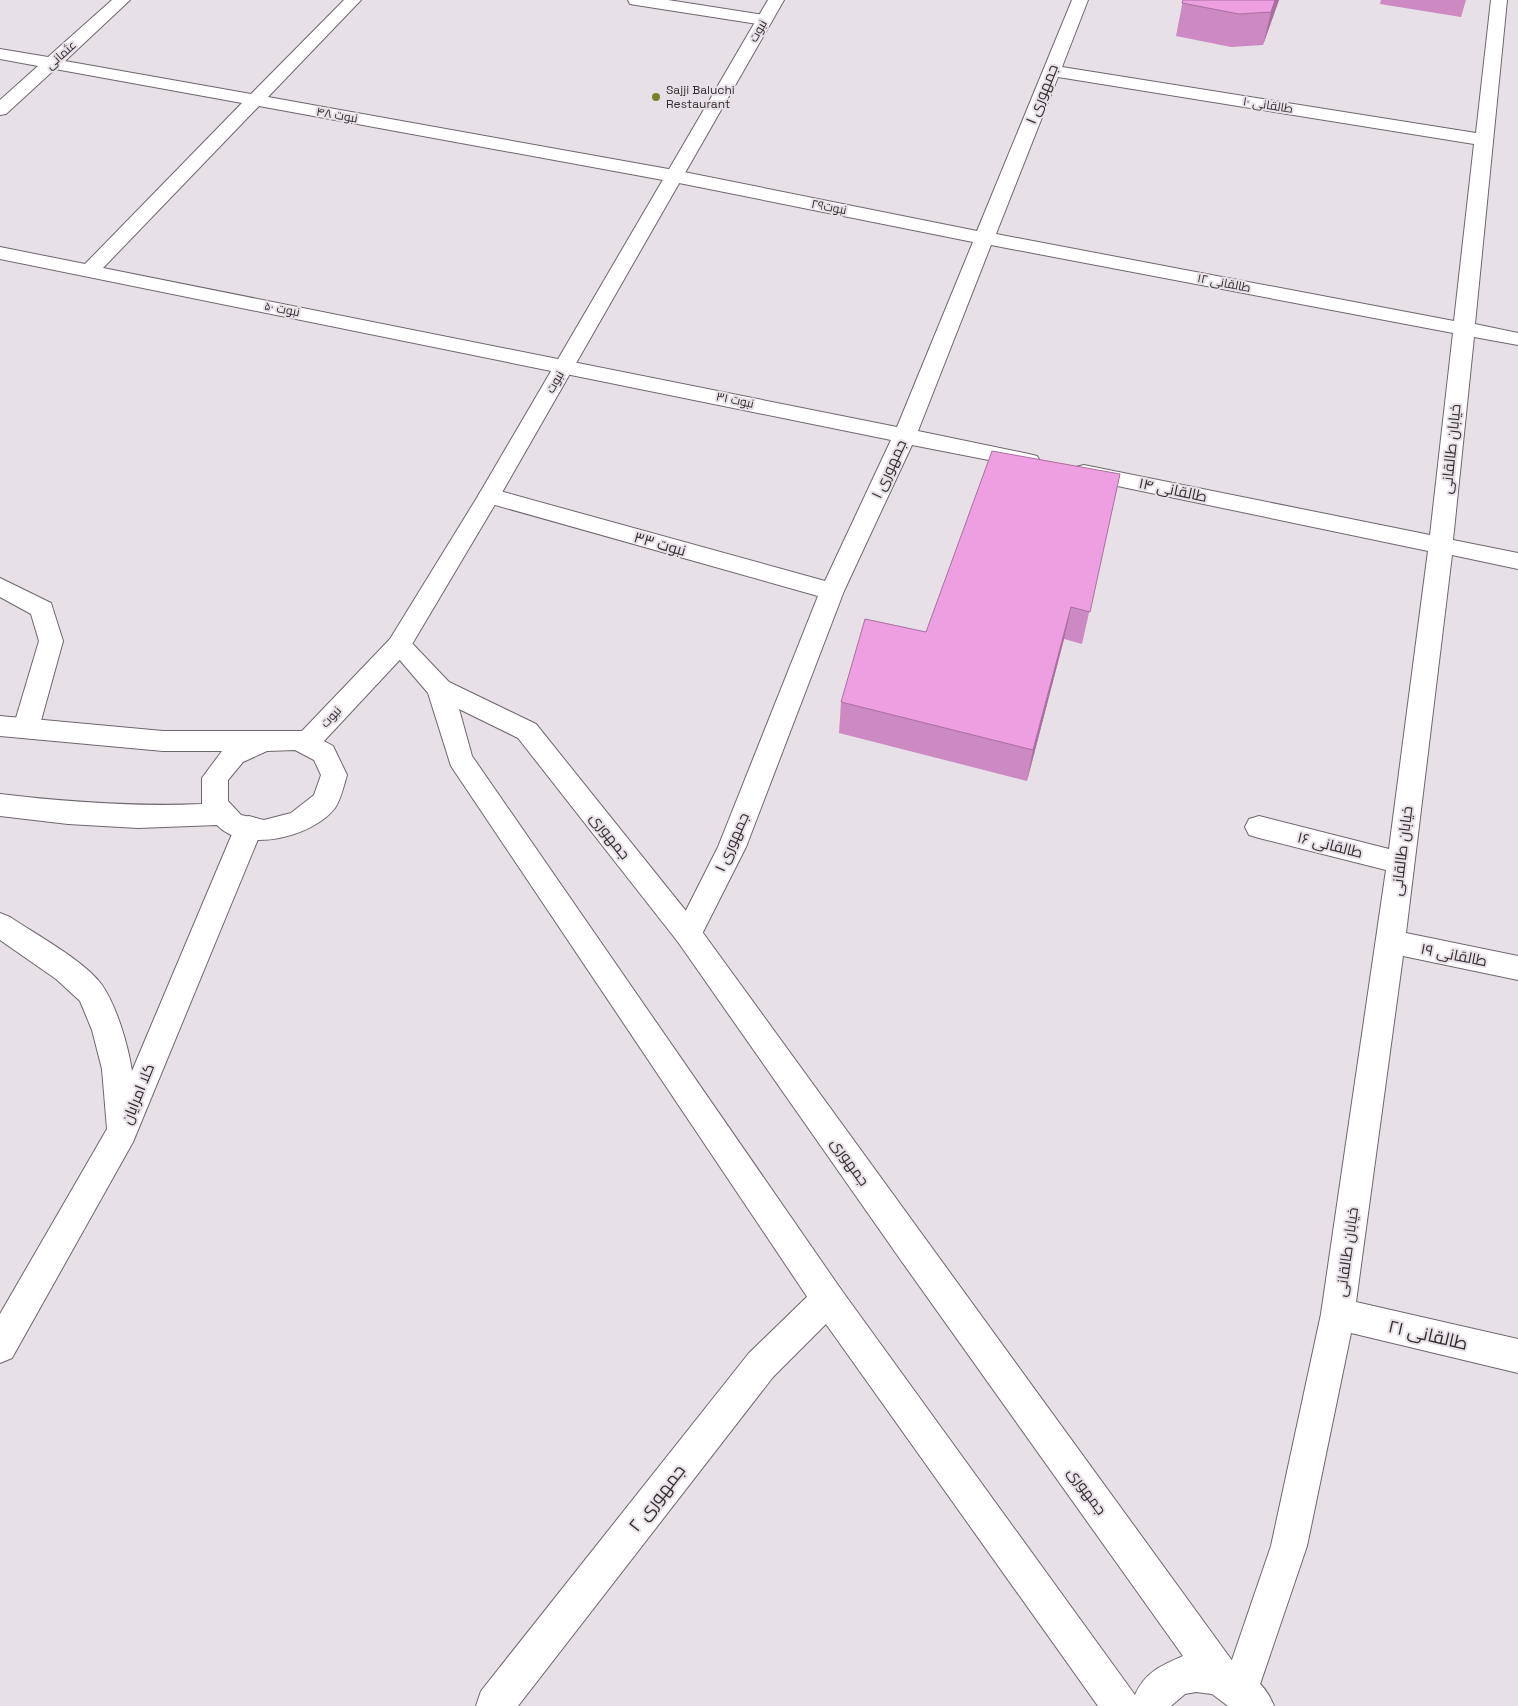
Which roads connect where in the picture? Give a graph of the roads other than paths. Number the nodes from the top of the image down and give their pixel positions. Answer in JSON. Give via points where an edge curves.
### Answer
{"nodes":[{"id":1,"x":122,"y":0,"type":"edge"},
{"id":2,"x":353,"y":0,"type":"edge"},
{"id":3,"x":636,"y":0,"type":"edge"},
{"id":4,"x":776,"y":0,"type":"edge"},
{"id":5,"x":1080,"y":0,"type":"edge"},
{"id":6,"x":1499,"y":0,"type":"edge"},
{"id":7,"x":764,"y":20,"type":"junction"},
{"id":8,"x":0,"y":54,"type":"edge"},
{"id":9,"x":50,"y":64,"type":"junction"},
{"id":10,"x":1051,"y":71,"type":"junction"},
{"id":11,"x":255,"y":100,"type":"junction"},
{"id":12,"x":0,"y":110,"type":"edge"},
{"id":13,"x":1484,"y":140,"type":"junction"},
{"id":14,"x":674,"y":176,"type":"junction"},
{"id":15,"x":984,"y":238,"type":"junction"},
{"id":16,"x":0,"y":253,"type":"edge"},
{"id":17,"x":89,"y":271,"type":"junction"},
{"id":18,"x":1464,"y":328,"type":"junction"},
{"id":19,"x":1518,"y":339,"type":"edge"},
{"id":20,"x":564,"y":366,"type":"junction"},
{"id":21,"x":905,"y":435,"type":"junction"},
{"id":22,"x":489,"y":496,"type":"junction"},
{"id":23,"x":1441,"y":545,"type":"junction"},
{"id":24,"x":1518,"y":561,"type":"edge"},
{"id":25,"x":0,"y":586,"type":"edge"},
{"id":26,"x":832,"y":591,"type":"junction"},
{"id":27,"x":399,"y":645,"type":"junction"},
{"id":28,"x":440,"y":689,"type":"junction"},
{"id":29,"x":0,"y":726,"type":"edge"},
{"id":30,"x":26,"y":728,"type":"junction"},
{"id":31,"x":264,"y":741,"type":"junction"},
{"id":32,"x":306,"y":744,"type":"junction"},
{"id":33,"x":0,"y":804,"type":"edge"},
{"id":34,"x":236,"y":820,"type":"junction"},
{"id":35,"x":1259,"y":827,"type":"dead end"},
{"id":36,"x":1401,"y":863,"type":"junction"},
{"id":37,"x":0,"y":925,"type":"edge"},
{"id":38,"x":688,"y":934,"type":"junction"},
{"id":39,"x":1391,"y":942,"type":"junction"},
{"id":40,"x":1518,"y":968,"type":"edge"},
{"id":41,"x":122,"y":1132,"type":"junction"},
{"id":42,"x":828,"y":1298,"type":"junction"},
{"id":43,"x":1338,"y":1314,"type":"junction"},
{"id":44,"x":0,"y":1346,"type":"edge"},
{"id":45,"x":1518,"y":1356,"type":"edge"},
{"id":46,"x":1239,"y":1691,"type":"edge"},
{"id":47,"x":495,"y":1705,"type":"edge"},
{"id":48,"x":1121,"y":1706,"type":"edge"},
{"id":49,"x":1150,"y":1706,"type":"edge"}],
"edges":[{"from":1,"to":9,"type":"street","name":"عثمانی"},
{"from":2,"to":11,"type":"street"},
{"from":3,"to":7,"type":"street"},
{"from":4,"to":7,"type":"street","name":"نبوت"},
{"from":5,"to":10,"type":"street","name":"جمهوری ۱"},
{"from":6,"to":13,"type":"street","name":"خیابان طالقانی"},
{"from":7,"to":14,"type":"street","name":"نبوت"},
{"from":8,"to":9,"type":"street","name":"نبوت ۴۸"},
{"from":9,"to":11,"type":"street","name":"نبوت ۴۸"},
{"from":9,"to":12,"type":"street","name":"عثمانی"},
{"from":10,"to":13,"type":"street","name":"طالقانی ۱۰"},
{"from":10,"to":15,"type":"street","name":"جمهوری ۱"},
{"from":11,"to":14,"type":"street","name":"نبوت ۴۸"},
{"from":11,"to":17,"type":"street"},
{"from":13,"to":18,"type":"street","name":"خیابان طالقانی"},
{"from":14,"to":15,"type":"street","name":"نبوت۲۹"},
{"from":14,"to":20,"type":"street","name":"نبوت"},
{"from":15,"to":18,"type":"street","name":"طالقانی ۱۲"},
{"from":15,"to":21,"type":"street","name":"جمهوری ۱"},
{"from":16,"to":17,"type":"street","name":"نبوت ۵۰"},
{"from":17,"to":20,"type":"street","name":"نبوت ۵۰"},
{"from":18,"to":19,"type":"street","name":"طالقانی ۱۲"},
{"from":18,"to":23,"type":"street","name":"خیابان طالقانی"},
{"from":20,"to":21,"type":"street","name":"نبوت ۳۱"},
{"from":20,"to":22,"type":"street","name":"نبوت"},
{"from":21,"to":23,"type":"street","name":"طالقانی ۱۴"},
{"from":21,"to":26,"type":"street","name":"جمهوری ۱"},
{"from":22,"to":26,"type":"street","name":"نبوت ۳۳"},
{"from":22,"to":27,"type":"street","name":"نبوت"},
{"from":23,"to":24,"type":"street","name":"طالقانی ۱۴"},
{"from":23,"to":36,"type":"street","name":"خیابان طالقانی"},
{"from":25,"to":30,"type":"street","via":[[42,609],[51,641]]},
{"from":26,"to":38,"type":"street","name":"جمهوری ۱","via":[[732,847]]},
{"from":27,"to":28,"type":"street","name":"جمهوری"},
{"from":27,"to":32,"type":"street","name":"نبوت"},
{"from":28,"to":38,"type":"street","name":"جمهوری","via":[[527,731]]},
{"from":28,"to":42,"type":"street","name":"جمهوری","via":[[460,759]]},
{"from":29,"to":30,"type":"street"},
{"from":30,"to":31,"type":"street","via":[[163,741]]},
{"from":31,"to":32,"type":"street","via":[[298,740]]},
{"from":31,"to":34,"type":"street","via":[[234,755],[215,778],[215,804]]},
{"from":32,"to":34,"type":"street","via":[[324,753],[334,776],[325,801],[299,822],[264,830]]},
{"from":33,"to":34,"type":"street","via":[[68,813]]},
{"from":34,"to":41,"type":"street","name":"کلا امرایان"},
{"from":35,"to":36,"type":"street","name":"طالقانی ۱۶"},
{"from":36,"to":39,"type":"street","name":"خیابان طالقانی"},
{"from":37,"to":41,"type":"street","via":[[66,970],[91,992],[107,1030],[117,1069]]},
{"from":38,"to":46,"type":"street","name":"جمهوری","via":[[923,1264]]},
{"from":39,"to":40,"type":"street","name":"طالقانی ۱۹"},
{"from":39,"to":43,"type":"street","name":"خیابان طالقانی"},
{"from":41,"to":44,"type":"street","name":"کلا امرایان"},
{"from":42,"to":47,"type":"street","name":"جمهوری ۲","via":[[761,1365]]},
{"from":42,"to":48,"type":"street","name":"جمهوری"},
{"from":43,"to":45,"type":"street","name":"طالقانی ۲۱"},
{"from":43,"to":46,"type":"street","name":"خیابان طالقانی","via":[[1289,1546]]},
{"from":46,"to":49,"type":"street","via":[[1201,1672],[1181,1675],[1164,1685]]}]}
